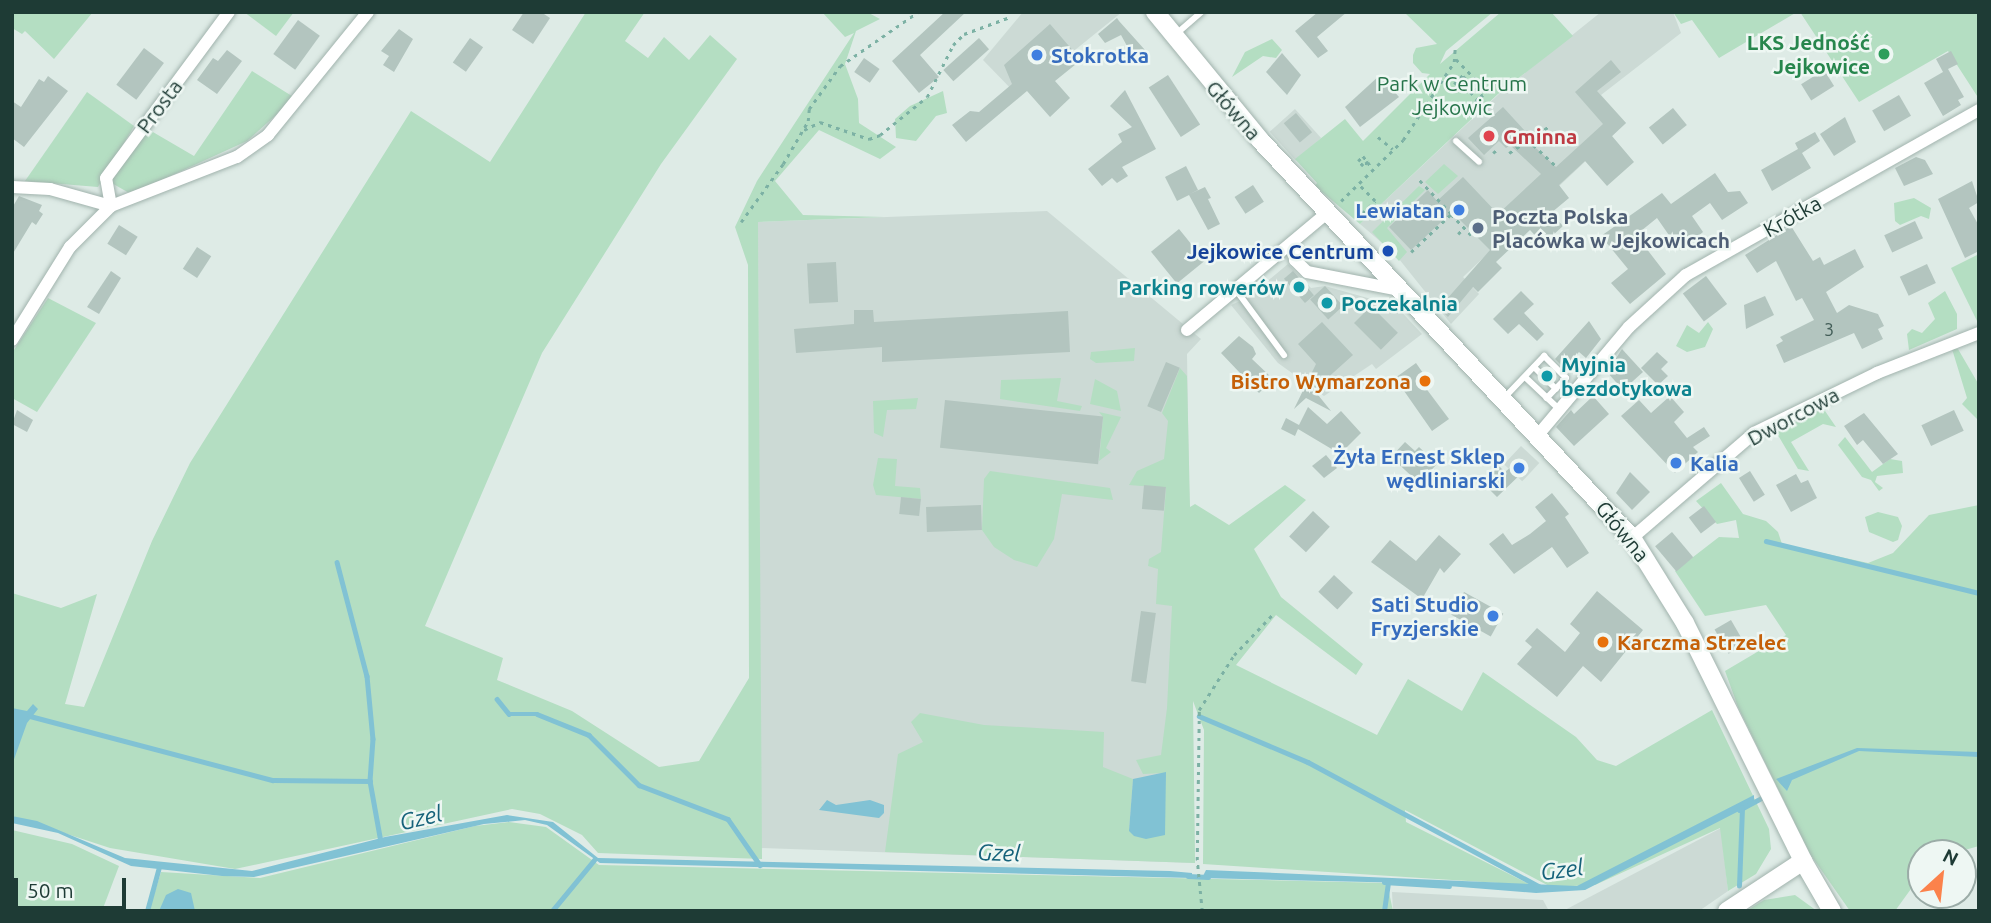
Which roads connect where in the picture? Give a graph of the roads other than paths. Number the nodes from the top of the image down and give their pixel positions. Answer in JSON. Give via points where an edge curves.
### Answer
{"nodes":[{"id":1,"x":229,"y":12,"type":"edge"},
{"id":2,"x":368,"y":12,"type":"edge"},
{"id":3,"x":1155,"y":12,"type":"edge"},
{"id":4,"x":1201,"y":12,"type":"edge"},
{"id":5,"x":1173,"y":36,"type":"junction"},
{"id":6,"x":1979,"y":110,"type":"edge"},
{"id":7,"x":1456,"y":141,"type":"dead end"},
{"id":8,"x":1479,"y":162,"type":"dead end"},
{"id":9,"x":12,"y":187,"type":"edge"},
{"id":10,"x":111,"y":206,"type":"junction"},
{"id":11,"x":1331,"y":209,"type":"junction"},
{"id":12,"x":1294,"y":242,"type":"junction"},
{"id":13,"x":1236,"y":290,"type":"junction"},
{"id":14,"x":1400,"y":290,"type":"junction"},
{"id":15,"x":1187,"y":330,"type":"dead end"},
{"id":16,"x":1979,"y":333,"type":"edge"},
{"id":17,"x":12,"y":340,"type":"edge"},
{"id":18,"x":1284,"y":355,"type":"dead end"},
{"id":19,"x":1534,"y":368,"type":"junction"},
{"id":20,"x":1525,"y":377,"type":"junction"},
{"id":21,"x":1556,"y":389,"type":"junction"},
{"id":22,"x":1503,"y":398,"type":"junction"},
{"id":23,"x":1548,"y":398,"type":"junction"},
{"id":24,"x":1560,"y":410,"type":"junction"},
{"id":25,"x":1538,"y":435,"type":"junction"},
{"id":26,"x":1632,"y":538,"type":"junction"},
{"id":27,"x":1803,"y":861,"type":"junction"},
{"id":28,"x":1727,"y":911,"type":"edge"},
{"id":29,"x":1832,"y":911,"type":"edge"}],
"edges":[{"from":1,"to":10,"type":"street","name":"Prosta","via":[[106,178]]},
{"from":2,"to":10,"type":"street","via":[[268,135],[237,157]]},
{"from":3,"to":5,"type":"street","name":"Główna"},
{"from":4,"to":5,"type":"lane"},
{"from":5,"to":11,"type":"street","name":"Główna"},
{"from":6,"to":24,"type":"street","name":"Krótka","via":[[1686,275],[1636,319]]},
{"from":7,"to":8,"type":"lane"},
{"from":9,"to":10,"type":"street","via":[[50,190]]},
{"from":10,"to":17,"type":"street","via":[[70,247]]},
{"from":11,"to":12,"type":"street"},
{"from":11,"to":14,"type":"street","name":"Główna"},
{"from":12,"to":13,"type":"street"},
{"from":12,"to":14,"type":"street","via":[[1295,260],[1307,271]]},
{"from":13,"to":15,"type":"street"},
{"from":13,"to":18,"type":"lane"},
{"from":14,"to":22,"type":"street","name":"Główna"},
{"from":16,"to":26,"type":"street","name":"Dworcowa","via":[[1877,373],[1754,433]]},
{"from":19,"to":20,"type":"lane"},
{"from":19,"to":21,"type":"lane"},
{"from":19,"to":21,"type":"lane","via":[[1544,356],[1566,378]]},
{"from":20,"to":22,"type":"lane"},
{"from":20,"to":23,"type":"lane"},
{"from":21,"to":23,"type":"lane"},
{"from":22,"to":25,"type":"street","name":"Główna"},
{"from":23,"to":24,"type":"lane"},
{"from":24,"to":25,"type":"street","name":"Krótka"},
{"from":25,"to":26,"type":"street","name":"Główna"},
{"from":26,"to":27,"type":"street","name":"Główna","via":[[1674,604]]},
{"from":27,"to":28,"type":"street"},
{"from":27,"to":29,"type":"street","name":"Główna"}]}
